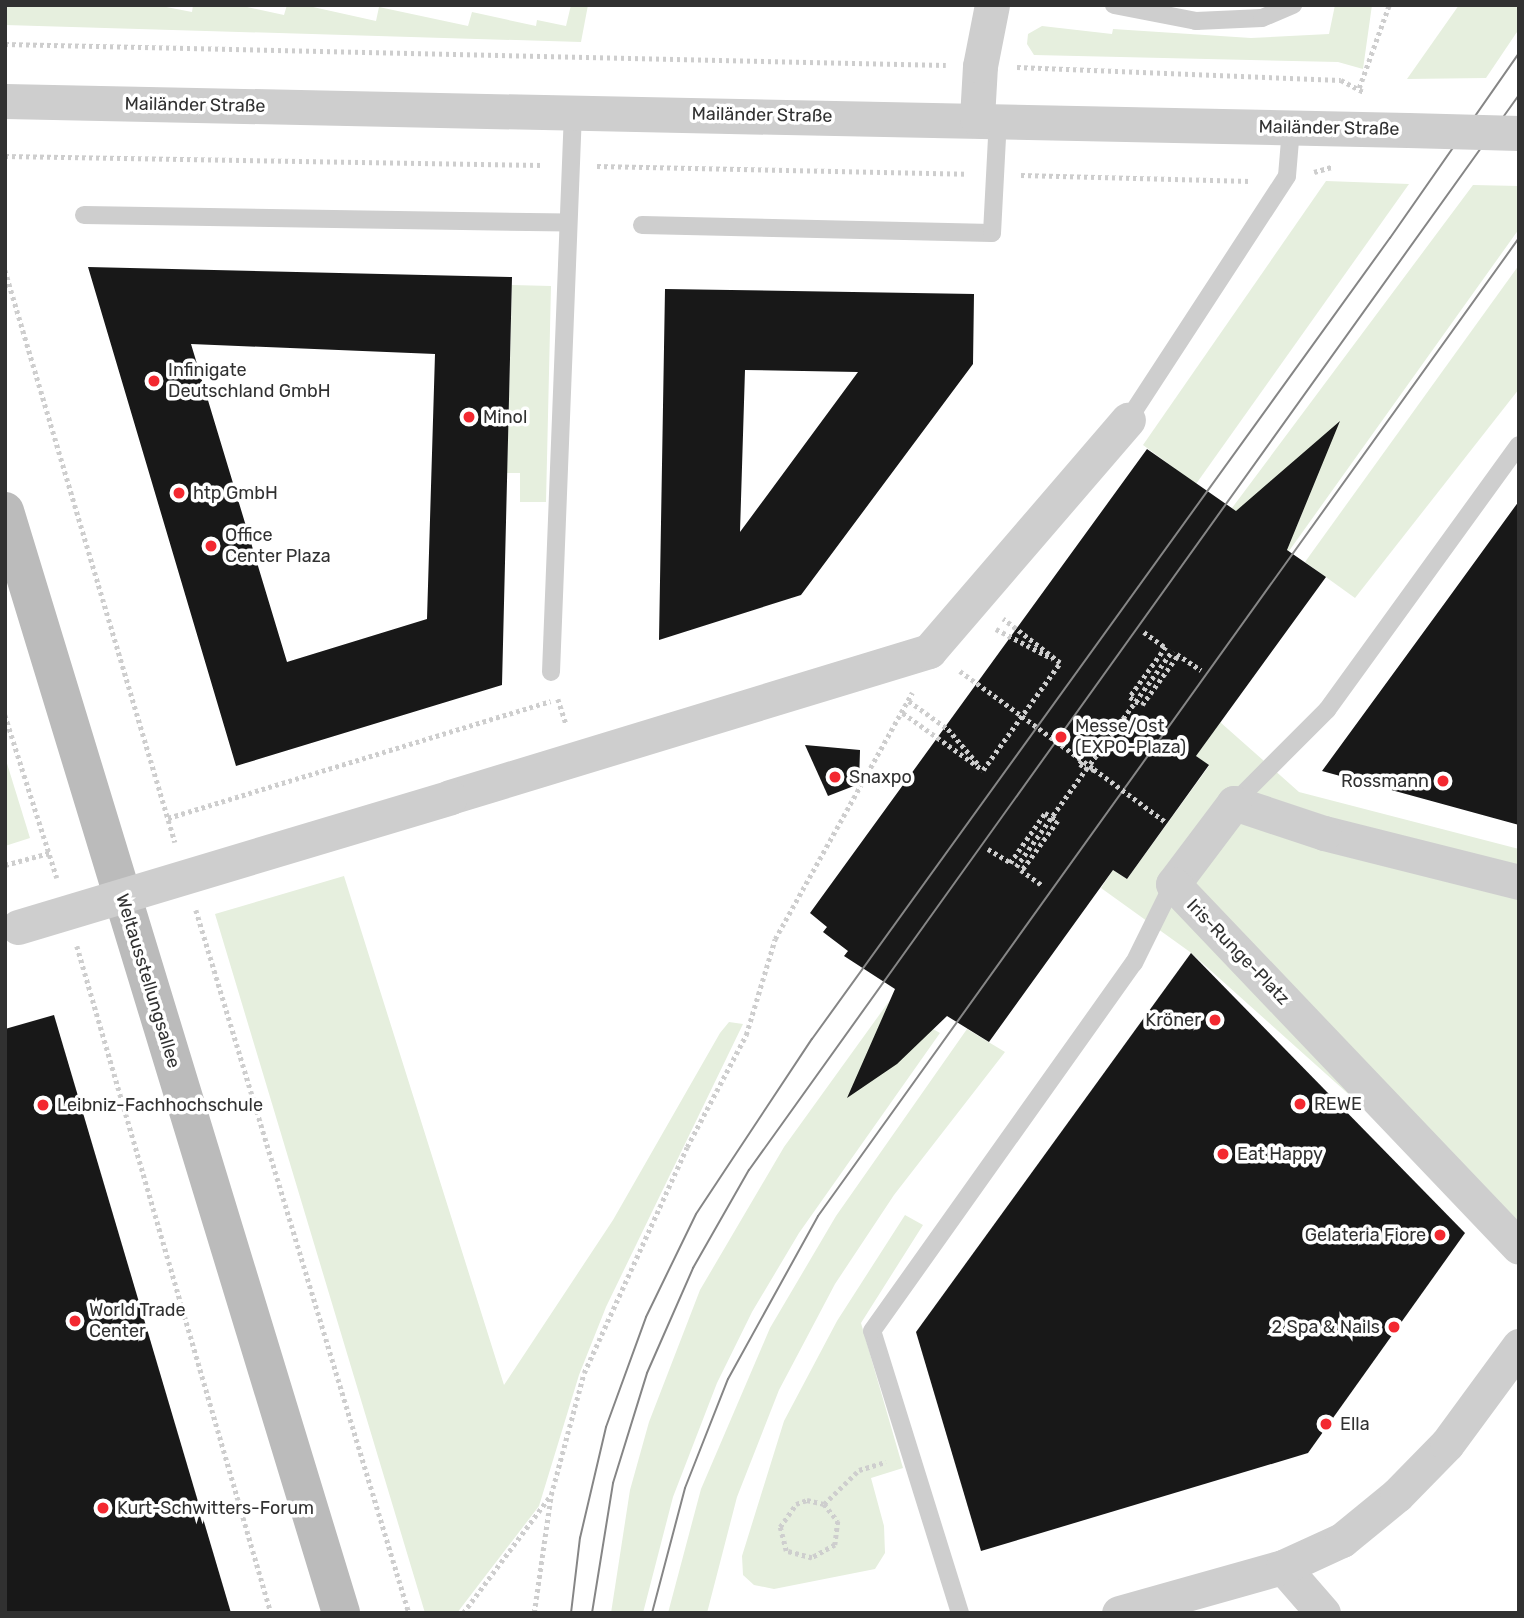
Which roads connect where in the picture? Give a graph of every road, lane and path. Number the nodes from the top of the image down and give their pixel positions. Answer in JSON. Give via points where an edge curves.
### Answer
{"nodes":[{"id":1,"x":992,"y":5,"type":"edge"},
{"id":2,"x":1114,"y":5,"type":"edge"},
{"id":3,"x":1293,"y":5,"type":"edge"},
{"id":4,"x":1390,"y":5,"type":"edge"},
{"id":5,"x":5,"y":44,"type":"edge"},
{"id":6,"x":980,"y":66,"type":"junction"},
{"id":7,"x":5,"y":102,"type":"edge"},
{"id":8,"x":573,"y":112,"type":"junction"},
{"id":9,"x":988,"y":119,"type":"junction"},
{"id":10,"x":1291,"y":128,"type":"junction"},
{"id":11,"x":1519,"y":133,"type":"edge"},
{"id":12,"x":5,"y":156,"type":"edge"},
{"id":13,"x":1337,"y":165,"type":"dead end"},
{"id":14,"x":570,"y":166,"type":"junction"},
{"id":15,"x":995,"y":174,"type":"junction"},
{"id":16,"x":1287,"y":176,"type":"junction"},
{"id":17,"x":84,"y":215,"type":"dead end"},
{"id":18,"x":568,"y":223,"type":"junction"},
{"id":19,"x":642,"y":225,"type":"dead end"},
{"id":20,"x":5,"y":270,"type":"edge"},
{"id":21,"x":1128,"y":420,"type":"joint"},
{"id":22,"x":1519,"y":445,"type":"edge"},
{"id":23,"x":5,"y":511,"type":"edge"},
{"id":24,"x":994,"y":613,"type":"dead end"},
{"id":25,"x":1144,"y":632,"type":"dead end"},
{"id":26,"x":1011,"y":641,"type":"dead end"},
{"id":27,"x":1166,"y":647,"type":"junction"},
{"id":28,"x":1172,"y":651,"type":"junction"},
{"id":29,"x":929,"y":652,"type":"junction"},
{"id":30,"x":1178,"y":655,"type":"junction"},
{"id":31,"x":1060,"y":663,"type":"junction"},
{"id":32,"x":1201,"y":670,"type":"dead end"},
{"id":33,"x":551,"y":672,"type":"joint"},
{"id":34,"x":961,"y":672,"type":"dead end"},
{"id":35,"x":909,"y":701,"type":"junction"},
{"id":36,"x":1136,"y":701,"type":"junction"},
{"id":37,"x":903,"y":712,"type":"junction"},
{"id":38,"x":5,"y":715,"type":"edge"},
{"id":39,"x":1022,"y":716,"type":"junction"},
{"id":40,"x":1089,"y":765,"type":"junction"},
{"id":41,"x":983,"y":770,"type":"junction"},
{"id":42,"x":1234,"y":803,"type":"junction"},
{"id":43,"x":1052,"y":817,"type":"junction"},
{"id":44,"x":168,"y":818,"type":"junction"},
{"id":45,"x":1167,"y":823,"type":"dead end"},
{"id":46,"x":176,"y":845,"type":"dead end"},
{"id":47,"x":988,"y":849,"type":"dead end"},
{"id":48,"x":49,"y":853,"type":"junction"},
{"id":49,"x":1010,"y":863,"type":"junction"},
{"id":50,"x":5,"y":865,"type":"edge"},
{"id":51,"x":1016,"y":867,"type":"junction"},
{"id":52,"x":1023,"y":871,"type":"junction"},
{"id":53,"x":1519,"y":882,"type":"edge"},
{"id":54,"x":1173,"y":884,"type":"junction"},
{"id":55,"x":1043,"y":886,"type":"dead end"},
{"id":56,"x":60,"y":890,"type":"dead end"},
{"id":57,"x":192,"y":898,"type":"dead end"},
{"id":58,"x":5,"y":931,"type":"edge"},
{"id":59,"x":76,"y":940,"type":"dead end"},
{"id":60,"x":1519,"y":1247,"type":"edge"},
{"id":61,"x":1519,"y":1346,"type":"edge"},
{"id":62,"x":911,"y":1456,"type":"junction"},
{"id":63,"x":551,"y":1495,"type":"junction"},
{"id":64,"x":824,"y":1504,"type":"junction"},
{"id":65,"x":1283,"y":1567,"type":"junction"},
{"id":66,"x":271,"y":1613,"type":"edge"},
{"id":67,"x":341,"y":1613,"type":"edge"},
{"id":68,"x":409,"y":1613,"type":"edge"},
{"id":69,"x":463,"y":1613,"type":"edge"},
{"id":70,"x":534,"y":1613,"type":"edge"},
{"id":71,"x":960,"y":1613,"type":"edge"},
{"id":72,"x":1119,"y":1613,"type":"edge"},
{"id":73,"x":1323,"y":1613,"type":"edge"}],
"edges":[{"from":1,"to":6,"type":"street"},
{"from":2,"to":3,"type":"lane","via":[[1196,21],[1262,18]]},
{"from":4,"to":6,"type":"path","via":[[1359,88],[1340,80]]},
{"from":5,"to":6,"type":"path"},
{"from":6,"to":9,"type":"street"},
{"from":7,"to":8,"type":"street","name":"Mailänder Straße"},
{"from":8,"to":9,"type":"street","name":"Mailänder Straße"},
{"from":8,"to":14,"type":"lane"},
{"from":9,"to":10,"type":"street","name":"Mailänder Straße"},
{"from":9,"to":15,"type":"lane"},
{"from":10,"to":11,"type":"street","name":"Mailänder Straße","bridge":true},
{"from":10,"to":16,"type":"lane"},
{"from":12,"to":14,"type":"path"},
{"from":13,"to":16,"type":"path"},
{"from":14,"to":15,"type":"path"},
{"from":14,"to":18,"type":"lane"},
{"from":15,"to":16,"type":"path","via":[[1252,181]]},
{"from":15,"to":19,"type":"lane","via":[[992,233]]},
{"from":16,"to":21,"type":"lane"},
{"from":17,"to":18,"type":"lane"},
{"from":18,"to":33,"type":"lane"},
{"from":20,"to":44,"type":"path"},
{"from":21,"to":29,"type":"street"},
{"from":22,"to":42,"type":"lane","via":[[1327,710]]},
{"from":23,"to":67,"type":"main road","name":"Weltausstellungsallee"},
{"from":24,"to":31,"type":"path"},
{"from":25,"to":27,"type":"path"},
{"from":26,"to":31,"type":"path"},
{"from":27,"to":28,"type":"path"},
{"from":27,"to":36,"type":"path","via":[[1130,697]]},
{"from":28,"to":30,"type":"path"},
{"from":28,"to":36,"type":"path"},
{"from":29,"to":35,"type":"path"},
{"from":29,"to":58,"type":"street","bridge":true},
{"from":30,"to":32,"type":"path"},
{"from":30,"to":36,"type":"path","via":[[1142,705]]},
{"from":31,"to":39,"type":"path"},
{"from":33,"to":44,"type":"path","via":[[558,698]]},
{"from":34,"to":39,"type":"path"},
{"from":35,"to":37,"type":"path"},
{"from":35,"to":41,"type":"path","via":[[948,729]]},
{"from":36,"to":40,"type":"path"},
{"from":37,"to":41,"type":"path"},
{"from":37,"to":63,"type":"path","via":[[775,939],[746,1035],[687,1147],[584,1373]]},
{"from":38,"to":48,"type":"path"},
{"from":39,"to":40,"type":"path","bridge":true},
{"from":39,"to":41,"type":"path"},
{"from":40,"to":43,"type":"path"},
{"from":40,"to":45,"type":"path","bridge":true},
{"from":42,"to":53,"type":"street","via":[[1324,833]]},
{"from":42,"to":54,"type":"street","name":"Iris-Runge-Platz"},
{"from":43,"to":49,"type":"path","via":[[1045,813]]},
{"from":43,"to":51,"type":"path"},
{"from":43,"to":52,"type":"path","via":[[1058,821]]},
{"from":44,"to":46,"type":"path"},
{"from":47,"to":49,"type":"path"},
{"from":48,"to":50,"type":"path"},
{"from":48,"to":56,"type":"path"},
{"from":49,"to":51,"type":"path"},
{"from":51,"to":52,"type":"path"},
{"from":52,"to":55,"type":"path"},
{"from":54,"to":60,"type":"street","name":"Iris-Runge-Platz"},
{"from":54,"to":62,"type":"lane","via":[[1134,963],[872,1331]]},
{"from":57,"to":68,"type":"path"},
{"from":59,"to":66,"type":"path"},
{"from":61,"to":65,"type":"street","via":[[1447,1444],[1397,1495],[1342,1539]]},
{"from":62,"to":64,"type":"path","via":[[859,1470]]},
{"from":62,"to":71,"type":"lane"},
{"from":63,"to":69,"type":"path"},
{"from":63,"to":70,"type":"path"},
{"from":64,"to":64,"type":"path","via":[[807,1500],[787,1514],[780,1539],[786,1551],[812,1558],[835,1545],[838,1521]]},
{"from":65,"to":72,"type":"street"},
{"from":65,"to":73,"type":"street"}]}
